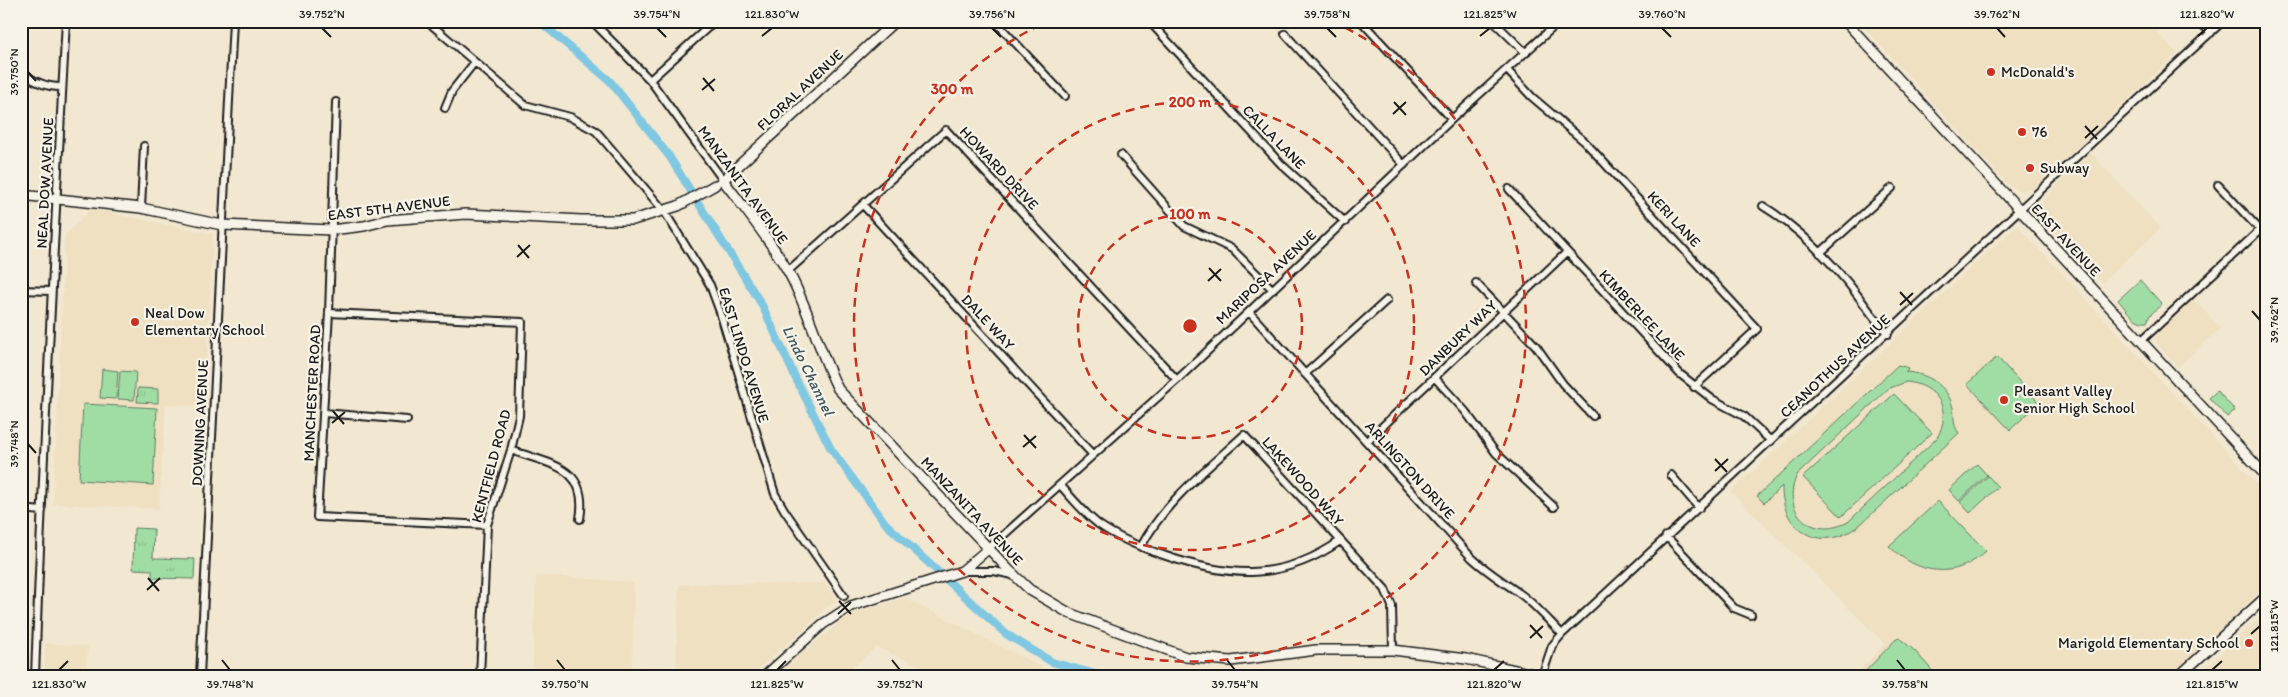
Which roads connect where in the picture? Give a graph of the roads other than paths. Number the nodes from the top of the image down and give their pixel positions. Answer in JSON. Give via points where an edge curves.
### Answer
{"nodes":[{"id":1,"x":66,"y":21,"type":"edge"},
{"id":2,"x":234,"y":21,"type":"edge"},
{"id":3,"x":427,"y":21,"type":"edge"},
{"id":4,"x":592,"y":21,"type":"edge"},
{"id":5,"x":715,"y":21,"type":"edge"},
{"id":6,"x":895,"y":21,"type":"edge"},
{"id":7,"x":995,"y":21,"type":"edge"},
{"id":8,"x":1149,"y":21,"type":"edge"},
{"id":9,"x":1361,"y":21,"type":"edge"},
{"id":10,"x":1493,"y":21,"type":"edge"},
{"id":11,"x":1560,"y":21,"type":"edge"},
{"id":12,"x":1845,"y":21,"type":"edge"},
{"id":13,"x":2199,"y":21,"type":"edge"},
{"id":14,"x":2223,"y":21,"type":"edge"},
{"id":15,"x":2211,"y":33,"type":"junction"},
{"id":16,"x":1285,"y":34,"type":"dead end"},
{"id":17,"x":1526,"y":53,"type":"junction"},
{"id":18,"x":474,"y":63,"type":"junction"},
{"id":19,"x":1507,"y":70,"type":"junction"},
{"id":20,"x":21,"y":71,"type":"edge"},
{"id":21,"x":650,"y":80,"type":"junction"},
{"id":22,"x":61,"y":87,"type":"junction"},
{"id":23,"x":1064,"y":96,"type":"dead end"},
{"id":24,"x":336,"y":102,"type":"dead end"},
{"id":25,"x":445,"y":108,"type":"dead end"},
{"id":26,"x":1452,"y":119,"type":"junction"},
{"id":27,"x":144,"y":146,"type":"dead end"},
{"id":28,"x":1121,"y":155,"type":"dead end"},
{"id":29,"x":1404,"y":165,"type":"junction"},
{"id":30,"x":723,"y":180,"type":"junction"},
{"id":31,"x":715,"y":185,"type":"joint"},
{"id":32,"x":2218,"y":185,"type":"dead end"},
{"id":33,"x":1892,"y":188,"type":"dead end"},
{"id":34,"x":1509,"y":189,"type":"dead end"},
{"id":35,"x":21,"y":195,"type":"edge"},
{"id":36,"x":58,"y":198,"type":"junction"},
{"id":37,"x":863,"y":205,"type":"junction"},
{"id":38,"x":1763,"y":206,"type":"dead end"},
{"id":39,"x":141,"y":208,"type":"junction"},
{"id":40,"x":2020,"y":210,"type":"junction"},
{"id":41,"x":664,"y":211,"type":"junction"},
{"id":42,"x":1345,"y":222,"type":"junction"},
{"id":43,"x":222,"y":225,"type":"junction"},
{"id":44,"x":331,"y":230,"type":"junction"},
{"id":45,"x":1566,"y":253,"type":"junction"},
{"id":46,"x":1820,"y":253,"type":"junction"},
{"id":47,"x":788,"y":271,"type":"junction"},
{"id":48,"x":1476,"y":283,"type":"dead end"},
{"id":49,"x":21,"y":290,"type":"edge"},
{"id":50,"x":1273,"y":290,"type":"junction"},
{"id":51,"x":51,"y":291,"type":"junction"},
{"id":52,"x":1387,"y":300,"type":"dead end"},
{"id":53,"x":1503,"y":311,"type":"junction"},
{"id":54,"x":1249,"y":312,"type":"junction"},
{"id":55,"x":329,"y":313,"type":"junction"},
{"id":56,"x":1888,"y":334,"type":"junction"},
{"id":57,"x":2141,"y":341,"type":"junction"},
{"id":58,"x":1305,"y":374,"type":"junction"},
{"id":59,"x":1435,"y":378,"type":"junction"},
{"id":60,"x":1177,"y":380,"type":"junction"},
{"id":61,"x":1694,"y":387,"type":"junction"},
{"id":62,"x":324,"y":414,"type":"junction"},
{"id":63,"x":1594,"y":416,"type":"dead end"},
{"id":64,"x":407,"y":420,"type":"dead end"},
{"id":65,"x":1367,"y":441,"type":"junction"},
{"id":66,"x":1771,"y":441,"type":"junction"},
{"id":67,"x":511,"y":450,"type":"junction"},
{"id":68,"x":1094,"y":455,"type":"junction"},
{"id":69,"x":1671,"y":475,"type":"dead end"},
{"id":70,"x":2267,"y":477,"type":"edge"},
{"id":71,"x":1061,"y":486,"type":"junction"},
{"id":72,"x":1554,"y":507,"type":"dead end"},
{"id":73,"x":1700,"y":508,"type":"junction"},
{"id":74,"x":21,"y":509,"type":"edge"},
{"id":75,"x":42,"y":511,"type":"junction"},
{"id":76,"x":580,"y":519,"type":"dead end"},
{"id":77,"x":486,"y":525,"type":"junction"},
{"id":78,"x":1666,"y":536,"type":"junction"},
{"id":79,"x":1340,"y":541,"type":"junction"},
{"id":80,"x":1141,"y":547,"type":"junction"},
{"id":81,"x":988,"y":549,"type":"junction"},
{"id":82,"x":962,"y":572,"type":"junction"},
{"id":83,"x":1015,"y":576,"type":"junction"},
{"id":84,"x":844,"y":596,"type":"dead end"},
{"id":85,"x":2267,"y":596,"type":"edge"},
{"id":86,"x":1752,"y":616,"type":"dead end"},
{"id":87,"x":1562,"y":634,"type":"junction"},
{"id":88,"x":1393,"y":650,"type":"junction"},
{"id":89,"x":35,"y":676,"type":"edge"},
{"id":90,"x":200,"y":676,"type":"edge"},
{"id":91,"x":480,"y":676,"type":"edge"},
{"id":92,"x":765,"y":676,"type":"edge"},
{"id":93,"x":1542,"y":676,"type":"edge"},
{"id":94,"x":2179,"y":676,"type":"edge"}],
"edges":[{"from":1,"to":22,"type":"street","name":"NEAL DOW AVENUE"},
{"from":2,"to":43,"type":"street","name":"DOWNING AVENUE"},
{"from":3,"to":18,"type":"street","name":"EAST LINDO AVENUE"},
{"from":4,"to":21,"type":"street","name":"MANZANITA AVENUE"},
{"from":5,"to":21,"type":"street"},
{"from":6,"to":30,"type":"street","name":"FLORAL AVENUE"},
{"from":7,"to":23,"type":"street"},
{"from":8,"to":42,"type":"street","name":"CALLA LANE","via":[[1281,164]]},
{"from":9,"to":26,"type":"street"},
{"from":10,"to":17,"type":"street"},
{"from":11,"to":17,"type":"street","name":"MARIPOSA AVENUE"},
{"from":12,"to":40,"type":"street","name":"EAST AVENUE"},
{"from":13,"to":15,"type":"street"},
{"from":14,"to":15,"type":"street","name":"CEANOTHUS AVENUE"},
{"from":15,"to":40,"type":"street","name":"CEANOTHUS AVENUE"},
{"from":16,"to":29,"type":"street"},
{"from":17,"to":19,"type":"street","name":"MARIPOSA AVENUE"},
{"from":18,"to":25,"type":"street","via":[[452,91]]},
{"from":18,"to":41,"type":"street","name":"EAST LINDO AVENUE","via":[[525,104],[570,117],[596,131]]},
{"from":19,"to":26,"type":"street","name":"MARIPOSA AVENUE"},
{"from":19,"to":61,"type":"street","name":"KERI LANE","via":[[1585,142],[1758,329]]},
{"from":20,"to":22,"type":"street","via":[[47,86]]},
{"from":21,"to":30,"type":"street","name":"MANZANITA AVENUE"},
{"from":22,"to":36,"type":"street","name":"NEAL DOW AVENUE"},
{"from":24,"to":44,"type":"street","name":"MANCHESTER ROAD"},
{"from":26,"to":29,"type":"street","name":"MARIPOSA AVENUE"},
{"from":27,"to":39,"type":"street"},
{"from":28,"to":50,"type":"street","via":[[1184,226],[1232,249]]},
{"from":29,"to":42,"type":"street","name":"MARIPOSA AVENUE"},
{"from":30,"to":31,"type":"street","name":"EAST 5TH AVENUE"},
{"from":30,"to":47,"type":"street","name":"MANZANITA AVENUE"},
{"from":31,"to":41,"type":"street","name":"EAST 5TH AVENUE"},
{"from":32,"to":57,"type":"street","via":[[2260,230]]},
{"from":33,"to":46,"type":"street"},
{"from":34,"to":45,"type":"street","name":"KIMBERLEE LANE"},
{"from":35,"to":36,"type":"street","name":"EAST 5TH AVENUE"},
{"from":36,"to":39,"type":"street","name":"EAST 5TH AVENUE"},
{"from":36,"to":51,"type":"street","name":"NEAL DOW AVENUE"},
{"from":37,"to":47,"type":"street","name":"HOWARD DRIVE"},
{"from":37,"to":60,"type":"street","name":"HOWARD DRIVE","via":[[946,130]]},
{"from":37,"to":68,"type":"street","name":"DALE WAY"},
{"from":38,"to":46,"type":"street","via":[[1789,222]]},
{"from":39,"to":43,"type":"street","name":"EAST 5TH AVENUE"},
{"from":40,"to":56,"type":"street","name":"CEANOTHUS AVENUE"},
{"from":40,"to":57,"type":"street","name":"EAST AVENUE"},
{"from":41,"to":44,"type":"street","name":"EAST 5TH AVENUE","via":[[633,220],[611,221],[466,214],[424,216]]},
{"from":41,"to":84,"type":"street","name":"EAST LINDO AVENUE","via":[[705,277],[717,303],[775,494]]},
{"from":42,"to":50,"type":"street","name":"MARIPOSA AVENUE"},
{"from":43,"to":44,"type":"street","name":"EAST 5TH AVENUE"},
{"from":43,"to":90,"type":"street","name":"DOWNING AVENUE"},
{"from":44,"to":55,"type":"street","name":"MANCHESTER ROAD"},
{"from":45,"to":53,"type":"street","name":"DANBURY WAY"},
{"from":45,"to":61,"type":"street","name":"KIMBERLEE LANE"},
{"from":46,"to":56,"type":"street"},
{"from":47,"to":81,"type":"street","name":"MANZANITA AVENUE","via":[[838,388]]},
{"from":48,"to":53,"type":"street"},
{"from":49,"to":51,"type":"street"},
{"from":50,"to":54,"type":"street","name":"MARIPOSA AVENUE"},
{"from":51,"to":75,"type":"street","name":"NEAL DOW AVENUE"},
{"from":52,"to":58,"type":"street"},
{"from":53,"to":59,"type":"street","name":"DANBURY WAY"},
{"from":53,"to":63,"type":"street"},
{"from":54,"to":58,"type":"street","name":"ARLINGTON DRIVE"},
{"from":54,"to":60,"type":"street","name":"MARIPOSA AVENUE"},
{"from":55,"to":62,"type":"street","name":"MANCHESTER ROAD"},
{"from":55,"to":67,"type":"street","name":"KENTFIELD ROAD","via":[[522,322],[520,397]]},
{"from":56,"to":66,"type":"street","name":"CEANOTHUS AVENUE"},
{"from":57,"to":70,"type":"street","name":"EAST AVENUE"},
{"from":58,"to":65,"type":"street","name":"ARLINGTON DRIVE"},
{"from":59,"to":65,"type":"street","name":"DANBURY WAY"},
{"from":59,"to":72,"type":"street","via":[[1465,410],[1496,453]]},
{"from":60,"to":68,"type":"street","name":"MARIPOSA AVENUE"},
{"from":61,"to":66,"type":"street","name":"KIMBERLEE LANE","via":[[1744,416]]},
{"from":62,"to":64,"type":"street"},
{"from":62,"to":77,"type":"street","name":"MANCHESTER ROAD","via":[[317,516]]},
{"from":65,"to":87,"type":"street","name":"ARLINGTON DRIVE","via":[[1471,557],[1488,573],[1520,593]]},
{"from":66,"to":73,"type":"street","name":"CEANOTHUS AVENUE"},
{"from":67,"to":76,"type":"street","via":[[571,475],[581,490]]},
{"from":67,"to":77,"type":"street","name":"KENTFIELD ROAD"},
{"from":68,"to":71,"type":"street","name":"MARIPOSA AVENUE"},
{"from":69,"to":73,"type":"street"},
{"from":71,"to":80,"type":"street","via":[[1096,523]]},
{"from":71,"to":81,"type":"street","name":"MARIPOSA AVENUE"},
{"from":73,"to":78,"type":"street","name":"CEANOTHUS AVENUE"},
{"from":74,"to":75,"type":"street"},
{"from":75,"to":89,"type":"street","name":"NEAL DOW AVENUE"},
{"from":77,"to":91,"type":"street","name":"KENTFIELD ROAD"},
{"from":78,"to":86,"type":"street","via":[[1734,608]]},
{"from":78,"to":87,"type":"street","name":"CEANOTHUS AVENUE"},
{"from":79,"to":80,"type":"street","via":[[1301,562],[1256,573],[1201,568]]},
{"from":79,"to":80,"type":"street","name":"LAKEWOOD WAY","via":[[1244,435],[1173,502],[1151,527]]},
{"from":79,"to":88,"type":"street","name":"LAKEWOOD WAY","via":[[1385,589],[1392,606]]},
{"from":81,"to":82,"type":"street","name":"MARIPOSA AVENUE"},
{"from":81,"to":83,"type":"street","name":"MANZANITA AVENUE"},
{"from":82,"to":83,"type":"street","via":[[994,571]]},
{"from":82,"to":92,"type":"street","name":"MARIPOSA AVENUE","via":[[851,606],[823,624]]},
{"from":83,"to":88,"type":"street","name":"MANZANITA AVENUE","via":[[1030,590],[1069,613],[1186,657],[1231,661],[1316,650]]},
{"from":85,"to":94,"type":"street"},
{"from":87,"to":93,"type":"street","name":"CEANOTHUS AVENUE","via":[[1552,646]]},
{"from":88,"to":93,"type":"street","name":"MANZANITA AVENUE","via":[[1466,659]]}]}
